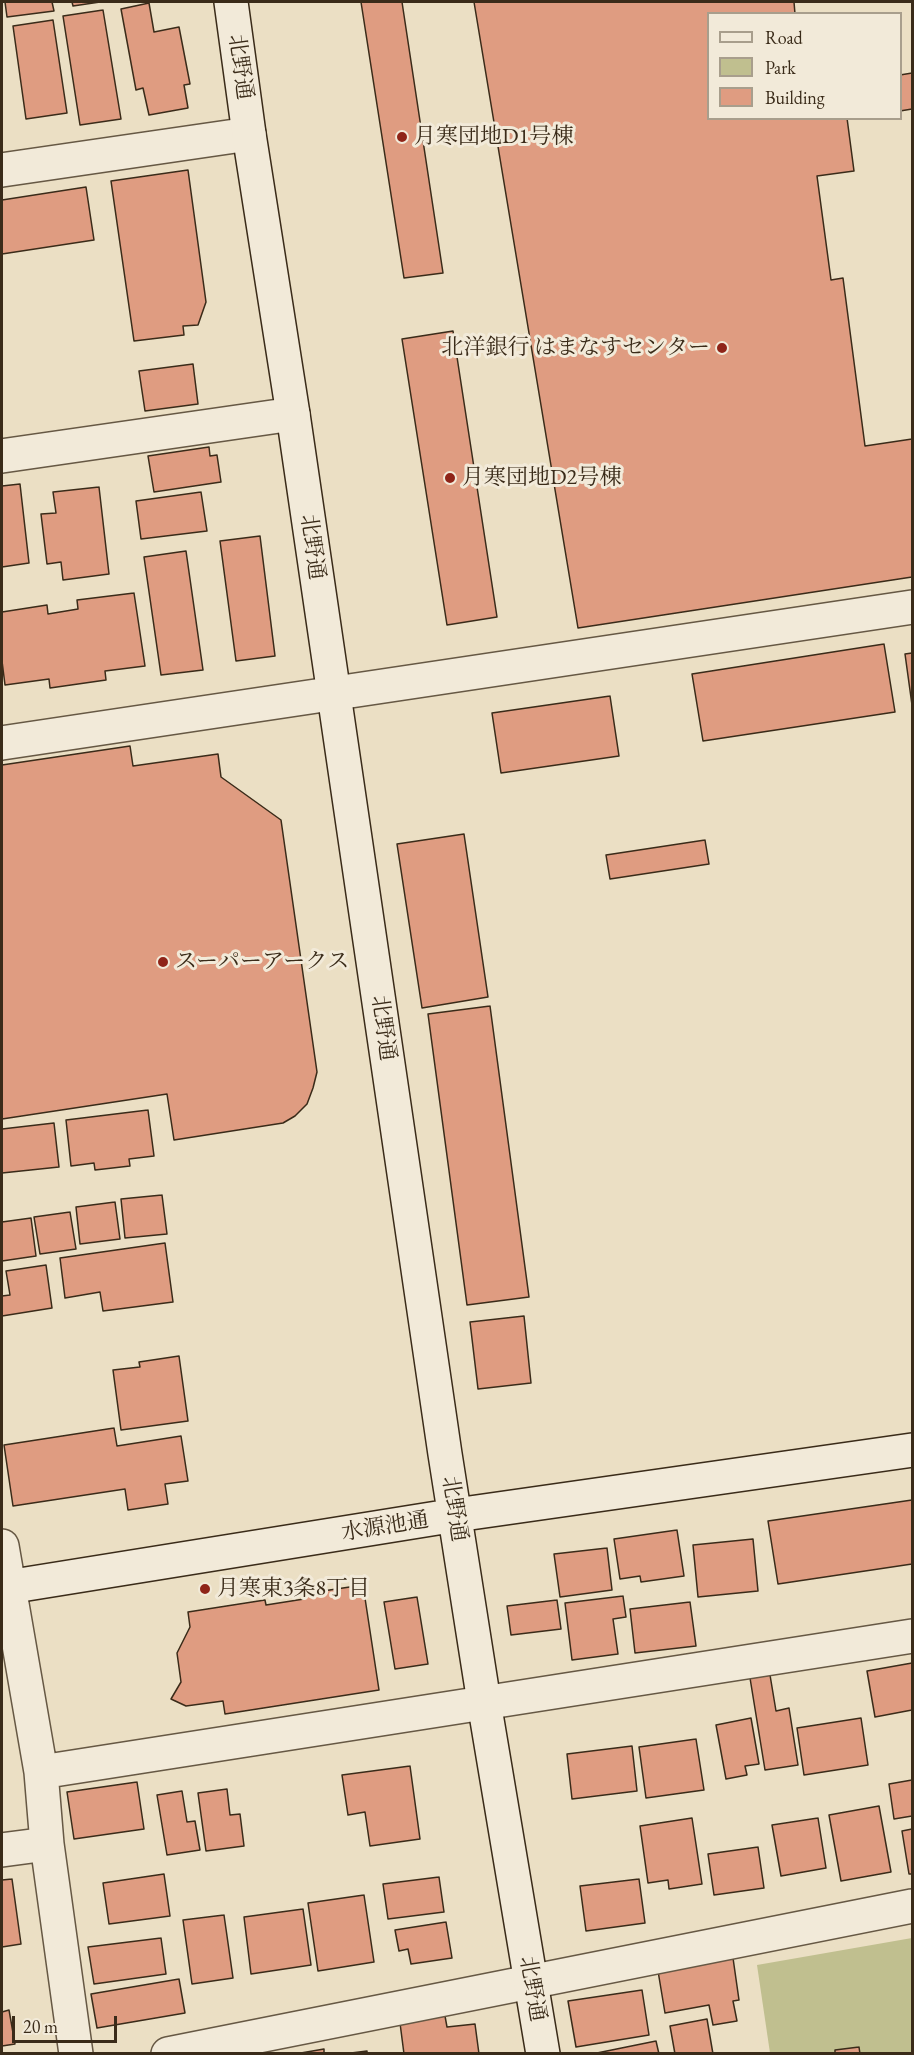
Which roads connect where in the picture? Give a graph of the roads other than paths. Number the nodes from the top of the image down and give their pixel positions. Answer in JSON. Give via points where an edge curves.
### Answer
{"nodes":[{"id":1,"x":231,"y":2,"type":"edge"},
{"id":2,"x":249,"y":134,"type":"junction"},
{"id":3,"x":2,"y":170,"type":"edge"},
{"id":4,"x":292,"y":414,"type":"junction"},
{"id":5,"x":2,"y":456,"type":"edge"},
{"id":6,"x":912,"y":607,"type":"edge"},
{"id":7,"x":334,"y":693,"type":"junction"},
{"id":8,"x":2,"y":742,"type":"edge"},
{"id":9,"x":912,"y":1450,"type":"edge"},
{"id":10,"x":456,"y":1515,"type":"junction"},
{"id":11,"x":2,"y":1546,"type":"edge"},
{"id":12,"x":5,"y":1588,"type":"edge"},
{"id":13,"x":912,"y":1636,"type":"edge"},
{"id":14,"x":484,"y":1702,"type":"junction"},
{"id":15,"x":41,"y":1772,"type":"junction"},
{"id":16,"x":47,"y":1844,"type":"junction"},
{"id":17,"x":2,"y":1850,"type":"edge"},
{"id":18,"x":912,"y":1906,"type":"edge"},
{"id":19,"x":531,"y":1981,"type":"junction"},
{"id":20,"x":76,"y":2054,"type":"edge"},
{"id":21,"x":168,"y":2054,"type":"edge"},
{"id":22,"x":543,"y":2054,"type":"edge"}],
"edges":[{"from":1,"to":2,"type":"street","name":"北野通"},
{"from":2,"to":3,"type":"street"},
{"from":2,"to":4,"type":"street","name":"北野通"},
{"from":4,"to":5,"type":"street"},
{"from":4,"to":7,"type":"street","name":"北野通"},
{"from":6,"to":7,"type":"street"},
{"from":7,"to":8,"type":"street"},
{"from":7,"to":10,"type":"street","name":"北野通"},
{"from":9,"to":10,"type":"street","name":"水源池通"},
{"from":10,"to":12,"type":"street","name":"水源池通"},
{"from":10,"to":14,"type":"street","name":"北野通"},
{"from":11,"to":12,"type":"street"},
{"from":12,"to":15,"type":"street"},
{"from":13,"to":14,"type":"street"},
{"from":14,"to":15,"type":"street"},
{"from":14,"to":19,"type":"street","name":"北野通"},
{"from":15,"to":16,"type":"street"},
{"from":16,"to":17,"type":"street"},
{"from":16,"to":20,"type":"street"},
{"from":18,"to":19,"type":"street"},
{"from":19,"to":21,"type":"street"},
{"from":19,"to":22,"type":"street","name":"北野通"}]}
